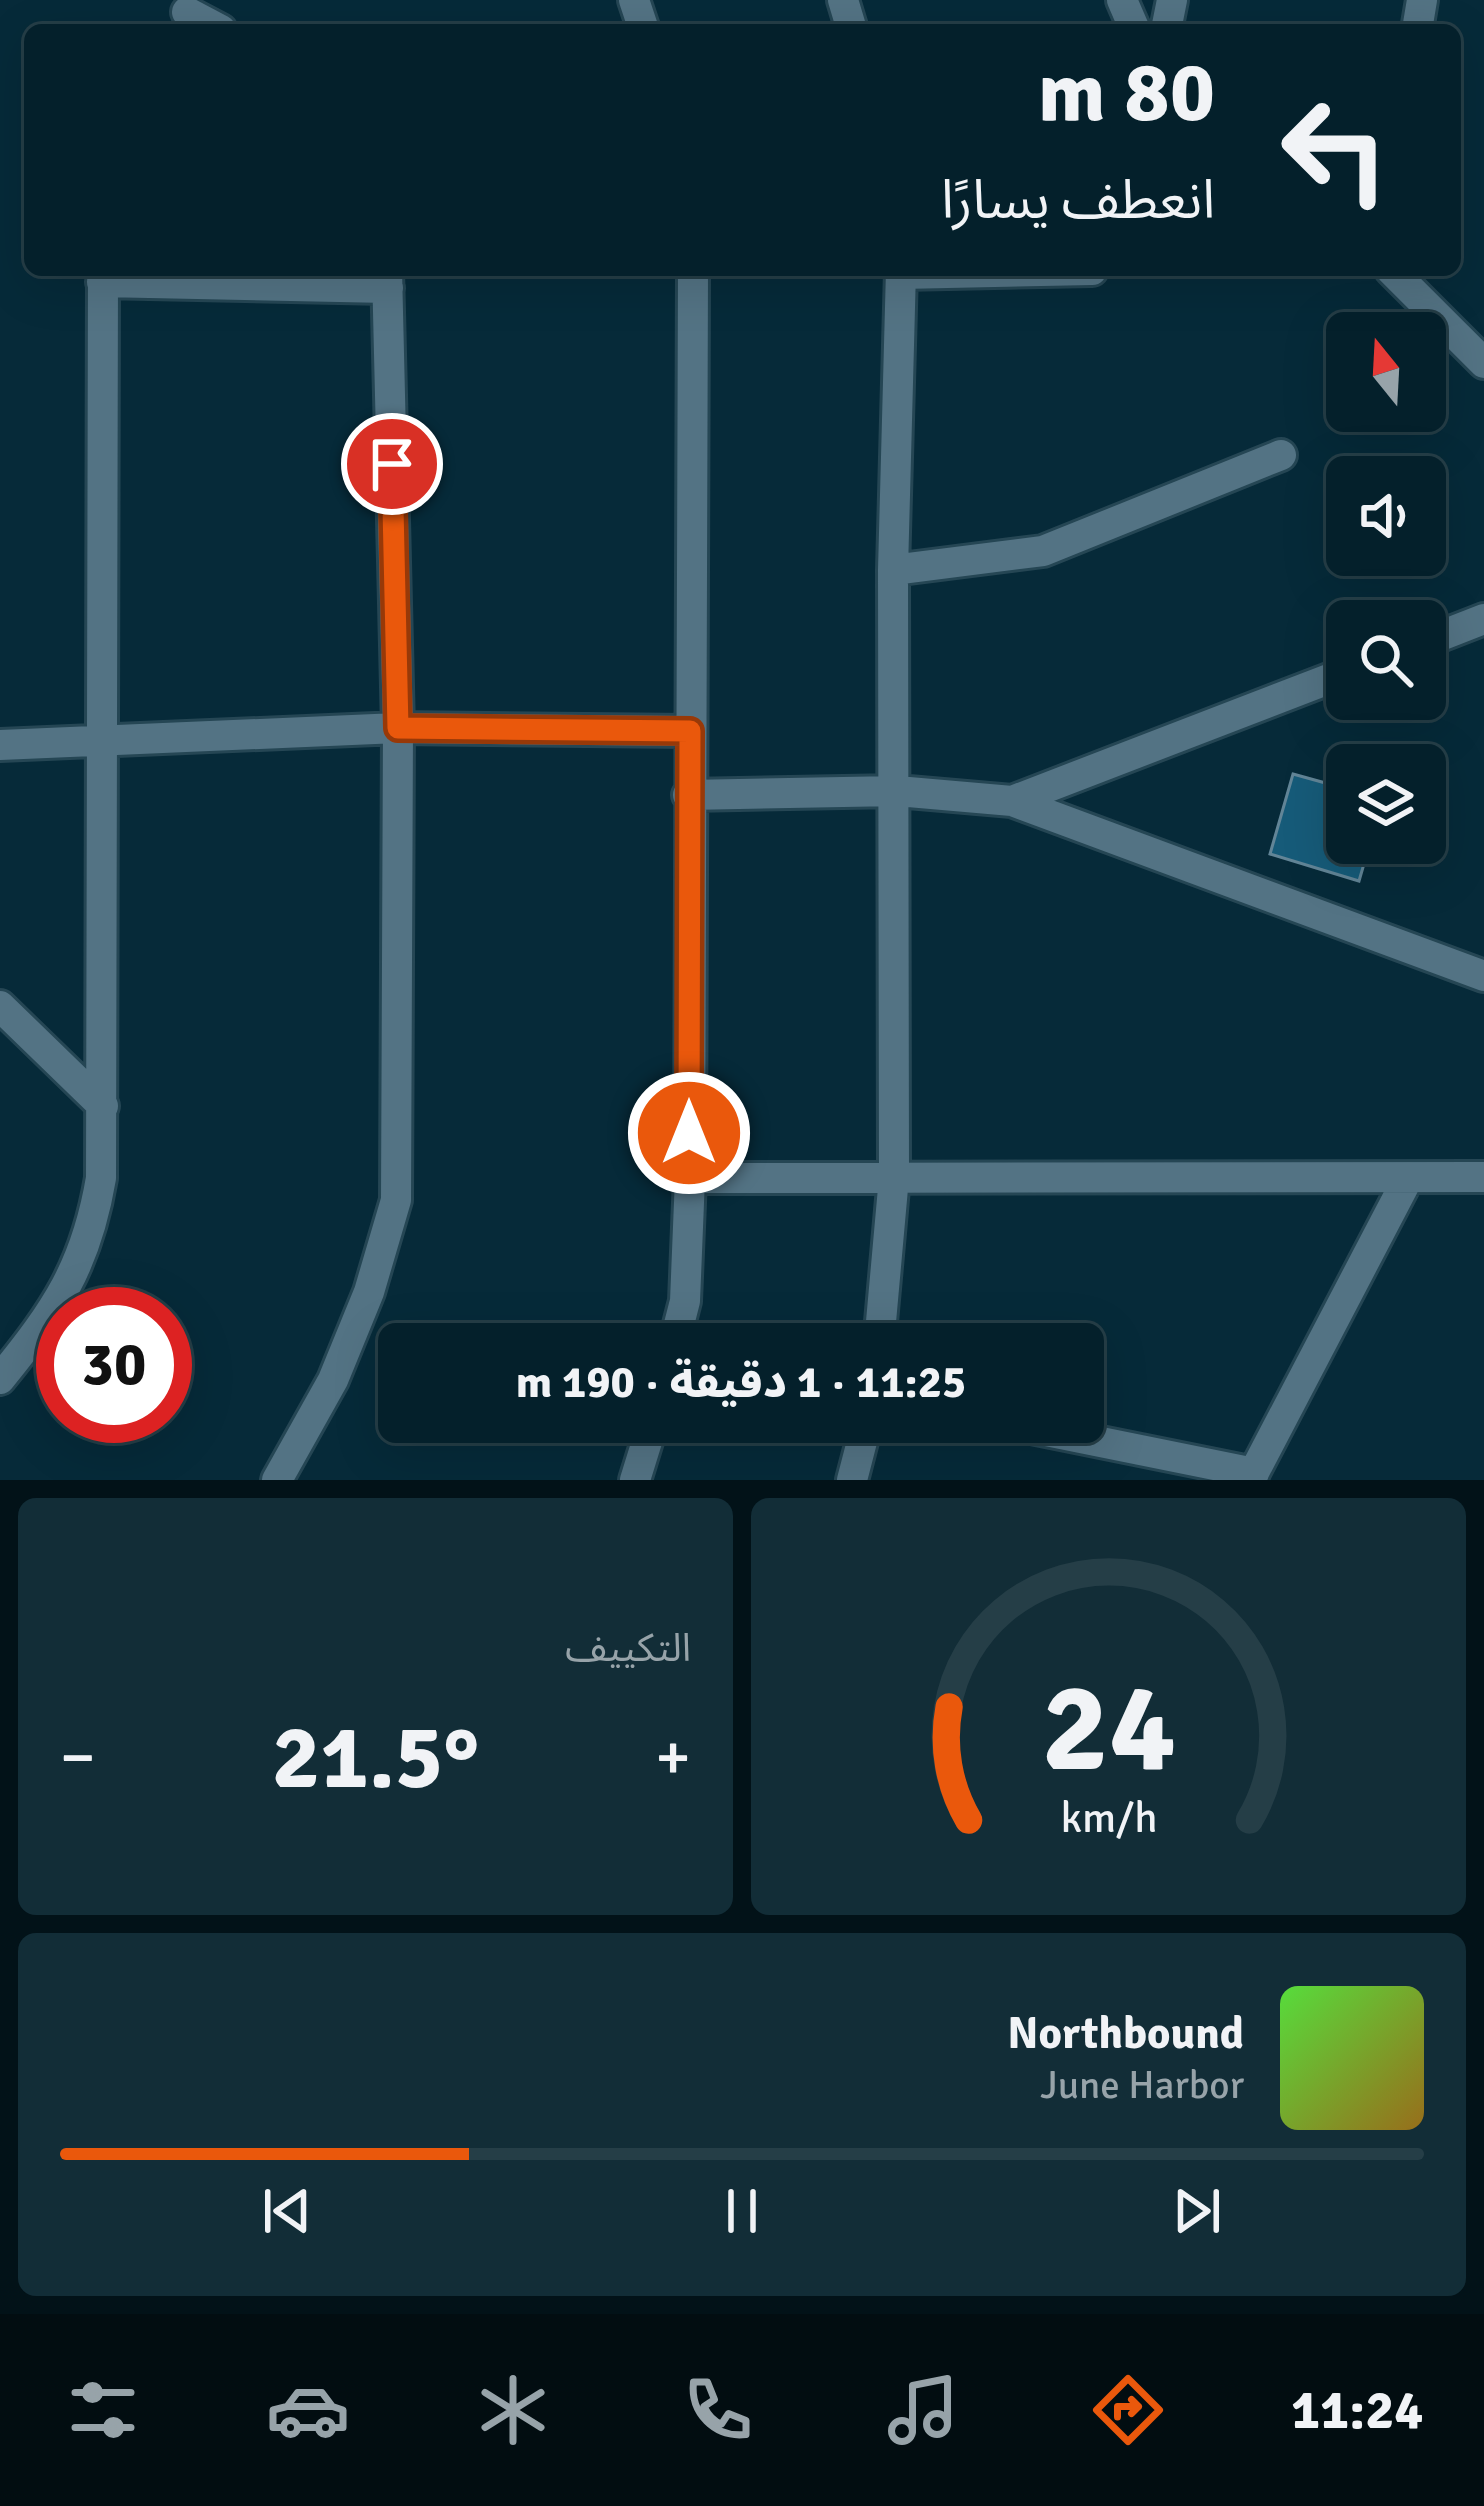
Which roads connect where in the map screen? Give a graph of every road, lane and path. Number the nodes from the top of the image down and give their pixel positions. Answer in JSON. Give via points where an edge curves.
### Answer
{"nodes":[{"id":1,"x":103,"y":276,"type":"edge"},
{"id":2,"x":693,"y":276,"type":"edge"},
{"id":3,"x":901,"y":276,"type":"edge"},
{"id":4,"x":1397,"y":276,"type":"edge"},
{"id":5,"x":388,"y":279,"type":"edge"},
{"id":6,"x":1484,"y":363,"type":"edge"},
{"id":7,"x":1281,"y":455,"type":"dead end"},
{"id":8,"x":893,"y":570,"type":"junction"},
{"id":9,"x":1484,"y":619,"type":"edge"},
{"id":10,"x":1446,"y":634,"type":"edge"},
{"id":11,"x":1326,"y":680,"type":"edge"},
{"id":12,"x":398,"y":728,"type":"junction"},
{"id":13,"x":690,"y":731,"type":"junction"},
{"id":14,"x":105,"y":737,"type":"junction"},
{"id":15,"x":0,"y":745,"type":"edge"},
{"id":16,"x":897,"y":790,"type":"junction"},
{"id":17,"x":688,"y":794,"type":"junction"},
{"id":18,"x":1012,"y":801,"type":"junction"},
{"id":19,"x":1484,"y":976,"type":"edge"},
{"id":20,"x":0,"y":1006,"type":"edge"},
{"id":21,"x":103,"y":1106,"type":"junction"},
{"id":22,"x":894,"y":1177,"type":"junction"},
{"id":23,"x":1484,"y":1177,"type":"edge"},
{"id":24,"x":690,"y":1178,"type":"junction"},
{"id":25,"x":1407,"y":1180,"type":"junction"},
{"id":26,"x":679,"y":1323,"type":"edge"},
{"id":27,"x":881,"y":1323,"type":"edge"},
{"id":28,"x":5,"y":1361,"type":"edge"},
{"id":29,"x":646,"y":1443,"type":"edge"},
{"id":30,"x":862,"y":1443,"type":"edge"},
{"id":31,"x":1099,"y":1443,"type":"edge"},
{"id":32,"x":1252,"y":1476,"type":"edge"},
{"id":33,"x":278,"y":1480,"type":"edge"},
{"id":34,"x":635,"y":1480,"type":"edge"},
{"id":35,"x":852,"y":1480,"type":"edge"}],
"edges":[{"from":1,"to":5,"type":"street"},
{"from":1,"to":14,"type":"street"},
{"from":2,"to":13,"type":"street"},
{"from":3,"to":8,"type":"street"},
{"from":4,"to":6,"type":"street"},
{"from":5,"to":12,"type":"street"},
{"from":7,"to":8,"type":"street","via":[[1043,551]]},
{"from":8,"to":16,"type":"street"},
{"from":9,"to":10,"type":"street"},
{"from":11,"to":18,"type":"street"},
{"from":12,"to":13,"type":"street"},
{"from":12,"to":14,"type":"street"},
{"from":12,"to":33,"type":"street","via":[[396,1201],[333,1380]]},
{"from":13,"to":17,"type":"street"},
{"from":14,"to":15,"type":"street"},
{"from":14,"to":21,"type":"street"},
{"from":16,"to":17,"type":"street"},
{"from":16,"to":18,"type":"street"},
{"from":16,"to":22,"type":"street"},
{"from":17,"to":24,"type":"street"},
{"from":18,"to":19,"type":"street"},
{"from":20,"to":21,"type":"street"},
{"from":21,"to":28,"type":"street","via":[[93,1228],[75,1278]]},
{"from":22,"to":24,"type":"street"},
{"from":22,"to":25,"type":"street"},
{"from":22,"to":27,"type":"street"},
{"from":23,"to":25,"type":"street"},
{"from":24,"to":26,"type":"street"},
{"from":25,"to":32,"type":"street"},
{"from":29,"to":34,"type":"street"},
{"from":30,"to":35,"type":"street"},
{"from":31,"to":32,"type":"street"}]}
